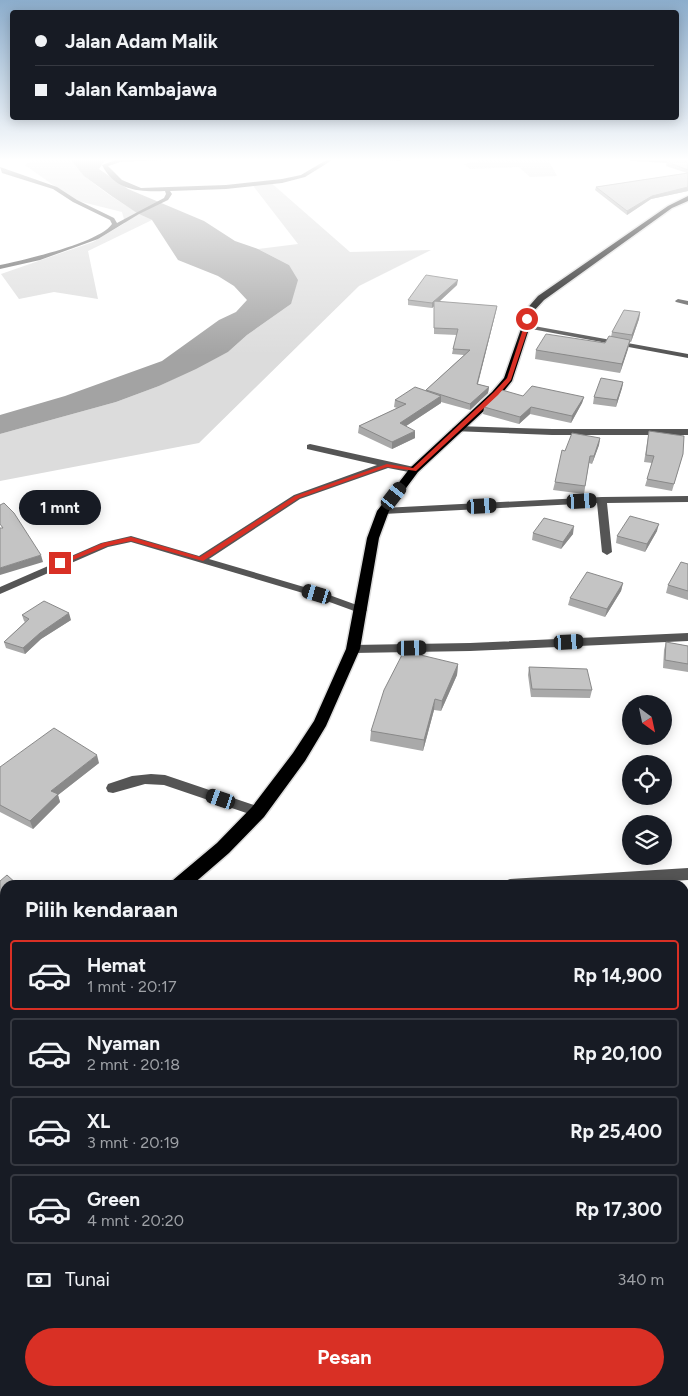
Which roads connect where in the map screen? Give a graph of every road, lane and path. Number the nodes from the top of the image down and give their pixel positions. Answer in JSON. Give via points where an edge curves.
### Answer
{"nodes":[{"id":1,"x":116,"y":224,"type":"edge"},
{"id":2,"x":121,"y":224,"type":"edge"},
{"id":3,"x":645,"y":224,"type":"edge"},
{"id":4,"x":115,"y":228,"type":"junction"},
{"id":5,"x":0,"y":267,"type":"edge"},
{"id":6,"x":678,"y":301,"type":"dead end"},
{"id":7,"x":688,"y":303,"type":"edge"},
{"id":8,"x":526,"y":326,"type":"junction"},
{"id":9,"x":688,"y":356,"type":"edge"},
{"id":10,"x":456,"y":429,"type":"junction"},
{"id":11,"x":688,"y":432,"type":"edge"},
{"id":12,"x":310,"y":447,"type":"dead end"},
{"id":13,"x":387,"y":465,"type":"junction"},
{"id":14,"x":414,"y":470,"type":"junction"},
{"id":15,"x":688,"y":499,"type":"edge"},
{"id":16,"x":602,"y":500,"type":"junction"},
{"id":17,"x":383,"y":511,"type":"junction"},
{"id":18,"x":607,"y":552,"type":"dead end"},
{"id":19,"x":200,"y":560,"type":"junction"},
{"id":20,"x":0,"y":591,"type":"edge"},
{"id":21,"x":361,"y":610,"type":"junction"},
{"id":22,"x":688,"y":636,"type":"edge"},
{"id":23,"x":353,"y":649,"type":"junction"},
{"id":24,"x":113,"y":788,"type":"dead end"},
{"id":25,"x":258,"y":812,"type":"junction"},
{"id":26,"x":688,"y":874,"type":"edge"},
{"id":27,"x":185,"y":880,"type":"edge"},
{"id":28,"x":591,"y":880,"type":"edge"}],
"edges":[{"from":1,"to":4,"type":"street"},
{"from":2,"to":4,"type":"street"},
{"from":3,"to":8,"type":"highway","via":[[553,287],[528,312]]},
{"from":4,"to":5,"type":"street","via":[[54,254]]},
{"from":6,"to":7,"type":"street"},
{"from":8,"to":9,"type":"street"},
{"from":8,"to":10,"type":"highway","via":[[509,379]]},
{"from":10,"to":11,"type":"street"},
{"from":10,"to":14,"type":"highway"},
{"from":12,"to":13,"type":"street"},
{"from":13,"to":14,"type":"street"},
{"from":13,"to":19,"type":"street","via":[[297,497]]},
{"from":14,"to":17,"type":"highway"},
{"from":15,"to":16,"type":"street"},
{"from":16,"to":17,"type":"street"},
{"from":16,"to":18,"type":"street"},
{"from":17,"to":21,"type":"highway","via":[[373,538]]},
{"from":19,"to":20,"type":"street","via":[[131,539],[60,563]]},
{"from":19,"to":21,"type":"street"},
{"from":21,"to":23,"type":"highway"},
{"from":22,"to":23,"type":"street","via":[[470,647]]},
{"from":23,"to":25,"type":"highway","via":[[321,722]]},
{"from":24,"to":25,"type":"street","via":[[131,780],[159,779]]},
{"from":25,"to":27,"type":"highway","via":[[223,848]]},
{"from":26,"to":28,"type":"street"}]}
